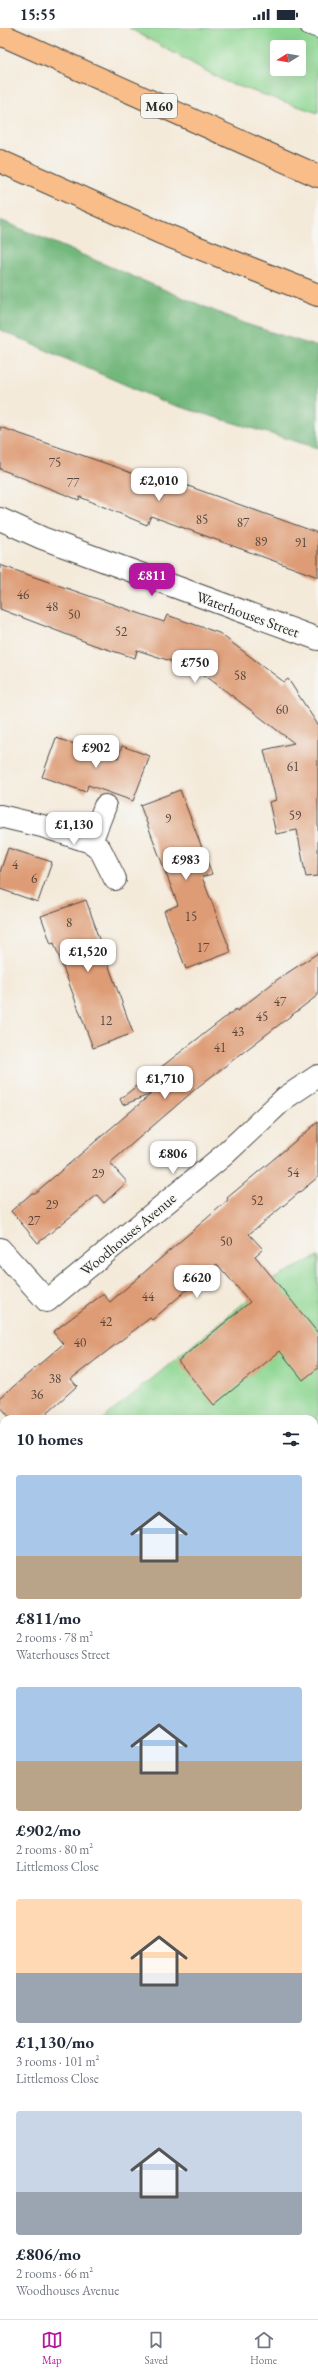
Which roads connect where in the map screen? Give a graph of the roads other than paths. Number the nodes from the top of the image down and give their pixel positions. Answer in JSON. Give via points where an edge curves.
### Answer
{"nodes":[{"id":1,"x":307,"y":28,"type":"edge"},
{"id":2,"x":318,"y":32,"type":"edge"},
{"id":3,"x":0,"y":34,"type":"edge"},
{"id":4,"x":0,"y":161,"type":"edge"},
{"id":5,"x":318,"y":176,"type":"edge"},
{"id":6,"x":318,"y":295,"type":"edge"},
{"id":7,"x":0,"y":519,"type":"edge"},
{"id":8,"x":318,"y":639,"type":"edge"},
{"id":9,"x":105,"y":806,"type":"dead end"},
{"id":10,"x":0,"y":816,"type":"edge"},
{"id":11,"x":91,"y":842,"type":"junction"},
{"id":12,"x":115,"y":879,"type":"dead end"},
{"id":13,"x":318,"y":1076,"type":"edge"},
{"id":14,"x":0,"y":1248,"type":"edge"}],
"edges":[{"from":1,"to":2,"type":"lane"},
{"from":3,"to":5,"type":"highway","number":"M60"},
{"from":4,"to":6,"type":"highway","via":[[161,234]]},
{"from":7,"to":8,"type":"street","name":"Waterhouses Street","via":[[42,538]]},
{"from":9,"to":11,"type":"street"},
{"from":10,"to":11,"type":"street"},
{"from":11,"to":12,"type":"street","via":[[100,849]]},
{"from":13,"to":14,"type":"street","name":"Woodhouses Avenue","via":[[285,1098],[224,1155],[47,1301]]}]}
